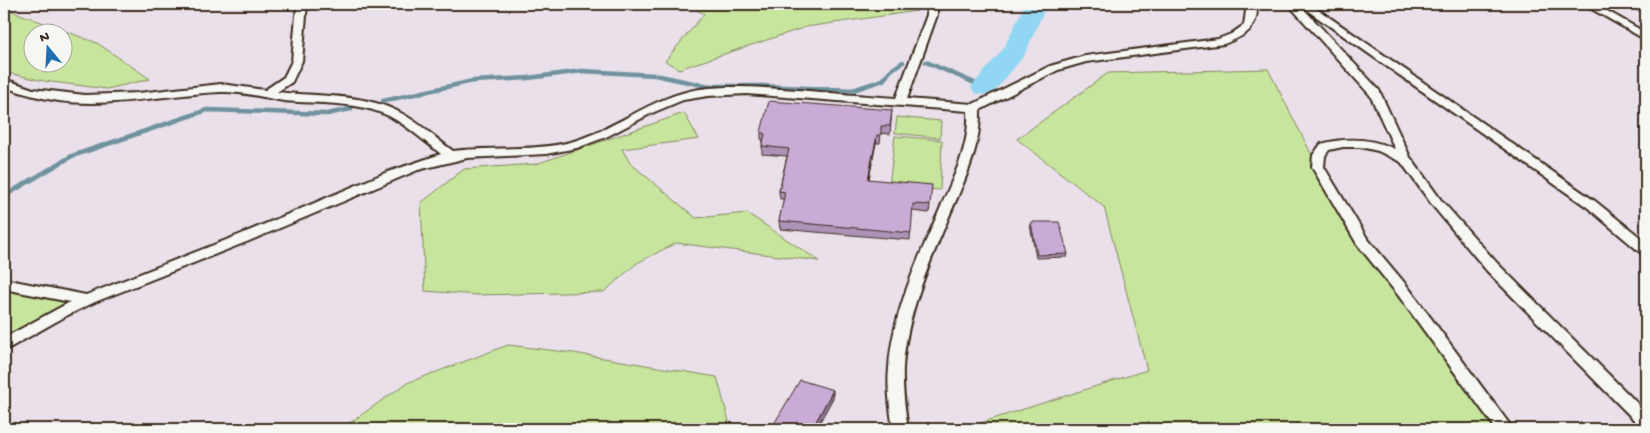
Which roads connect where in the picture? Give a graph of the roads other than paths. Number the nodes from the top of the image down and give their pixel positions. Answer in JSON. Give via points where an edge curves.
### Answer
{"nodes":[{"id":1,"x":302,"y":4,"type":"edge"},
{"id":2,"x":932,"y":4,"type":"edge"},
{"id":3,"x":1252,"y":4,"type":"edge"},
{"id":4,"x":1293,"y":4,"type":"edge"},
{"id":5,"x":1304,"y":4,"type":"edge"},
{"id":6,"x":1588,"y":4,"type":"edge"},
{"id":7,"x":1631,"y":4,"type":"edge"},
{"id":8,"x":1646,"y":9,"type":"edge"},
{"id":9,"x":1646,"y":37,"type":"edge"},
{"id":10,"x":4,"y":83,"type":"edge"},
{"id":11,"x":266,"y":95,"type":"junction"},
{"id":12,"x":900,"y":101,"type":"junction"},
{"id":13,"x":974,"y":108,"type":"junction"},
{"id":14,"x":451,"y":156,"type":"junction"},
{"id":15,"x":1405,"y":159,"type":"junction"},
{"id":16,"x":1646,"y":249,"type":"edge"},
{"id":17,"x":4,"y":284,"type":"edge"},
{"id":18,"x":86,"y":300,"type":"junction"},
{"id":19,"x":4,"y":345,"type":"edge"},
{"id":20,"x":1646,"y":422,"type":"edge"},
{"id":21,"x":901,"y":429,"type":"edge"},
{"id":22,"x":1506,"y":429,"type":"edge"}],
"edges":[{"from":1,"to":11,"type":"street","via":[[297,61],[288,79]]},
{"from":2,"to":12,"type":"street","via":[[932,15]]},
{"from":3,"to":13,"type":"street","via":[[1248,26],[1220,42],[1120,52],[1085,59],[1054,68]]},
{"from":4,"to":15,"type":"street","via":[[1375,93]]},
{"from":5,"to":16,"type":"street","via":[[1590,204]]},
{"from":6,"to":9,"type":"street"},
{"from":7,"to":8,"type":"lane"},
{"from":10,"to":11,"type":"street","via":[[57,98],[142,98],[223,88]]},
{"from":11,"to":14,"type":"street","via":[[366,105],[405,120]]},
{"from":12,"to":13,"type":"street"},
{"from":12,"to":14,"type":"street","via":[[746,90],[691,94],[576,144]]},
{"from":13,"to":21,"type":"street","via":[[975,119],[967,156],[911,303],[898,351],[896,401]]},
{"from":14,"to":18,"type":"street","via":[[406,169],[242,239]]},
{"from":15,"to":20,"type":"street","via":[[1437,203],[1492,267]]},
{"from":15,"to":22,"type":"street","via":[[1368,144],[1343,143],[1325,147],[1319,155],[1318,167],[1362,241]]},
{"from":17,"to":18,"type":"street"},
{"from":18,"to":19,"type":"street","via":[[29,328]]}]}
